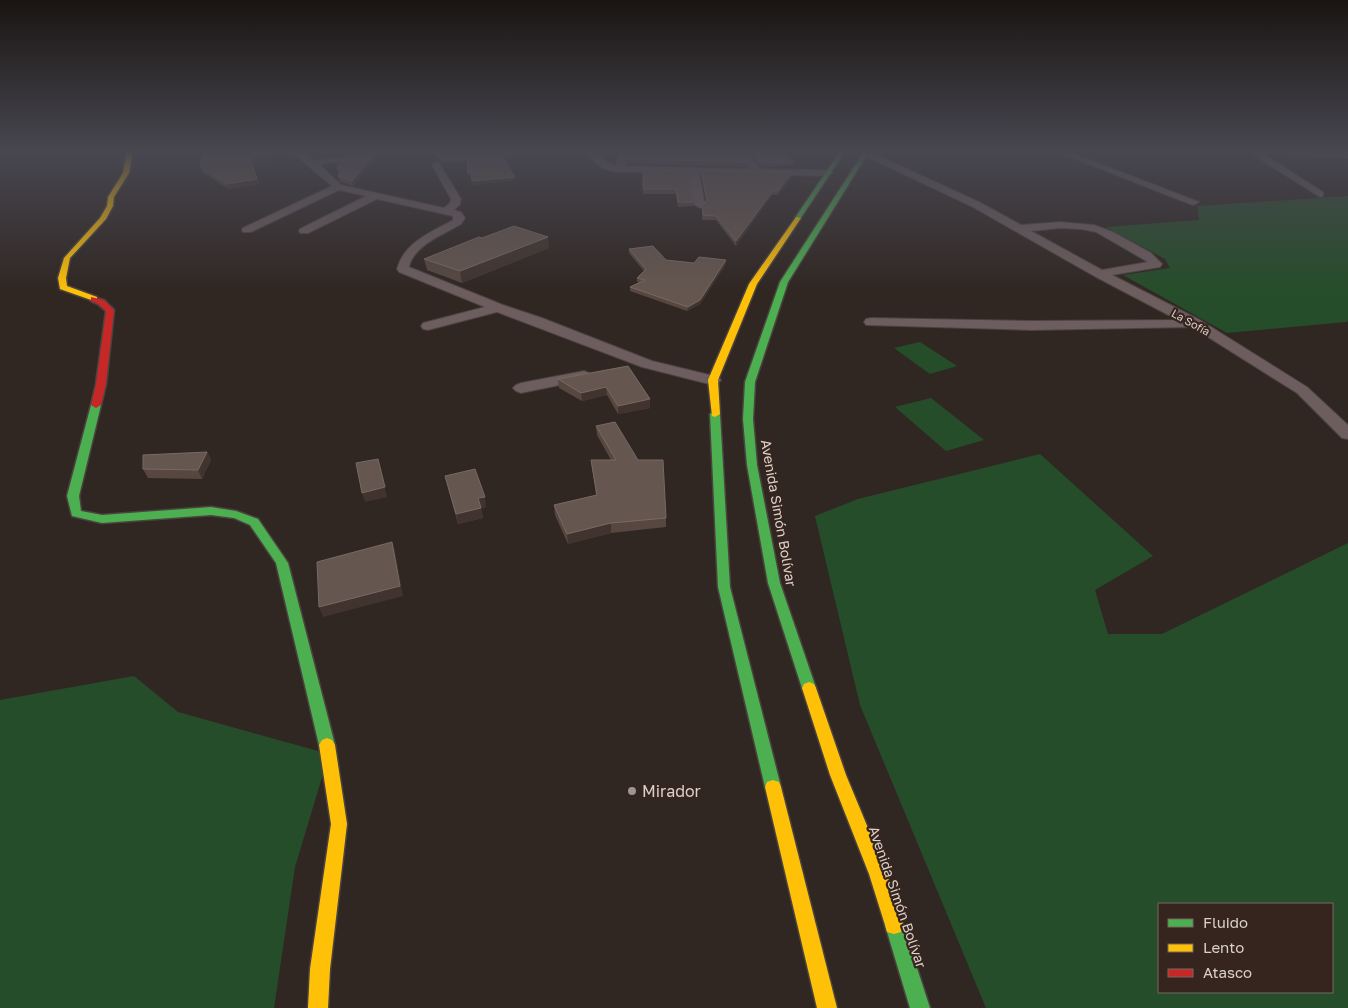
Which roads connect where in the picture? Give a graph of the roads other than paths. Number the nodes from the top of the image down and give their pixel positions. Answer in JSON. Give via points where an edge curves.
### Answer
{"nodes":[{"id":1,"x":111,"y":197,"type":"edge"},
{"id":2,"x":317,"y":197,"type":"edge"},
{"id":3,"x":373,"y":197,"type":"edge"},
{"id":4,"x":380,"y":197,"type":"edge"},
{"id":5,"x":455,"y":197,"type":"edge"},
{"id":6,"x":699,"y":197,"type":"edge"},
{"id":7,"x":812,"y":197,"type":"edge"},
{"id":8,"x":838,"y":197,"type":"edge"},
{"id":9,"x":960,"y":197,"type":"edge"},
{"id":10,"x":1181,"y":197,"type":"edge"},
{"id":11,"x":1194,"y":202,"type":"dead end"},
{"id":12,"x":700,"y":205,"type":"edge"},
{"id":13,"x":446,"y":212,"type":"junction"},
{"id":14,"x":1020,"y":229,"type":"junction"},
{"id":15,"x":247,"y":230,"type":"dead end"},
{"id":16,"x":304,"y":231,"type":"dead end"},
{"id":17,"x":1100,"y":274,"type":"junction"},
{"id":18,"x":498,"y":308,"type":"junction"},
{"id":19,"x":871,"y":322,"type":"dead end"},
{"id":20,"x":1195,"y":323,"type":"junction"},
{"id":21,"x":428,"y":326,"type":"dead end"},
{"id":22,"x":647,"y":364,"type":"junction"},
{"id":23,"x":618,"y":370,"type":"edge"},
{"id":24,"x":598,"y":373,"type":"edge"},
{"id":25,"x":713,"y":380,"type":"junction"},
{"id":26,"x":521,"y":388,"type":"dead end"},
{"id":27,"x":1348,"y":434,"type":"edge"},
{"id":28,"x":318,"y":1008,"type":"edge"},
{"id":29,"x":827,"y":1008,"type":"edge"},
{"id":30,"x":920,"y":1008,"type":"edge"}],
"edges":[{"from":1,"to":28,"type":"main road","via":[[110,206],[92,232],[67,258],[62,278],[63,287],[101,302],[110,310],[101,384],[73,496],[76,513],[102,519],[211,511],[236,515],[254,522],[282,563],[329,754],[339,824]]},
{"from":2,"to":15,"type":"street"},
{"from":3,"to":16,"type":"street"},
{"from":4,"to":13,"type":"street"},
{"from":5,"to":13,"type":"street","via":[[455,204]]},
{"from":6,"to":12,"type":"street"},
{"from":7,"to":25,"type":"main road","via":[[753,284]]},
{"from":8,"to":30,"type":"main road","name":"Avenida Simón Bolívar","via":[[784,282],[750,382],[748,419],[752,465],[774,583],[838,775],[878,874]]},
{"from":9,"to":14,"type":"street","name":"La Sofía"},
{"from":10,"to":11,"type":"street"},
{"from":13,"to":18,"type":"street","via":[[460,218],[412,249],[403,268]]},
{"from":14,"to":17,"type":"street","name":"La Sofía"},
{"from":14,"to":17,"type":"street","via":[[1065,226],[1096,229],[1131,246],[1156,264]]},
{"from":17,"to":20,"type":"street","name":"La Sofía"},
{"from":18,"to":21,"type":"street"},
{"from":18,"to":22,"type":"street"},
{"from":19,"to":20,"type":"street","via":[[1041,327]]},
{"from":20,"to":27,"type":"street","name":"La Sofía","via":[[1302,390]]},
{"from":22,"to":23,"type":"street"},
{"from":22,"to":25,"type":"street"},
{"from":24,"to":26,"type":"street"},
{"from":25,"to":29,"type":"main road","via":[[724,587]]}]}
